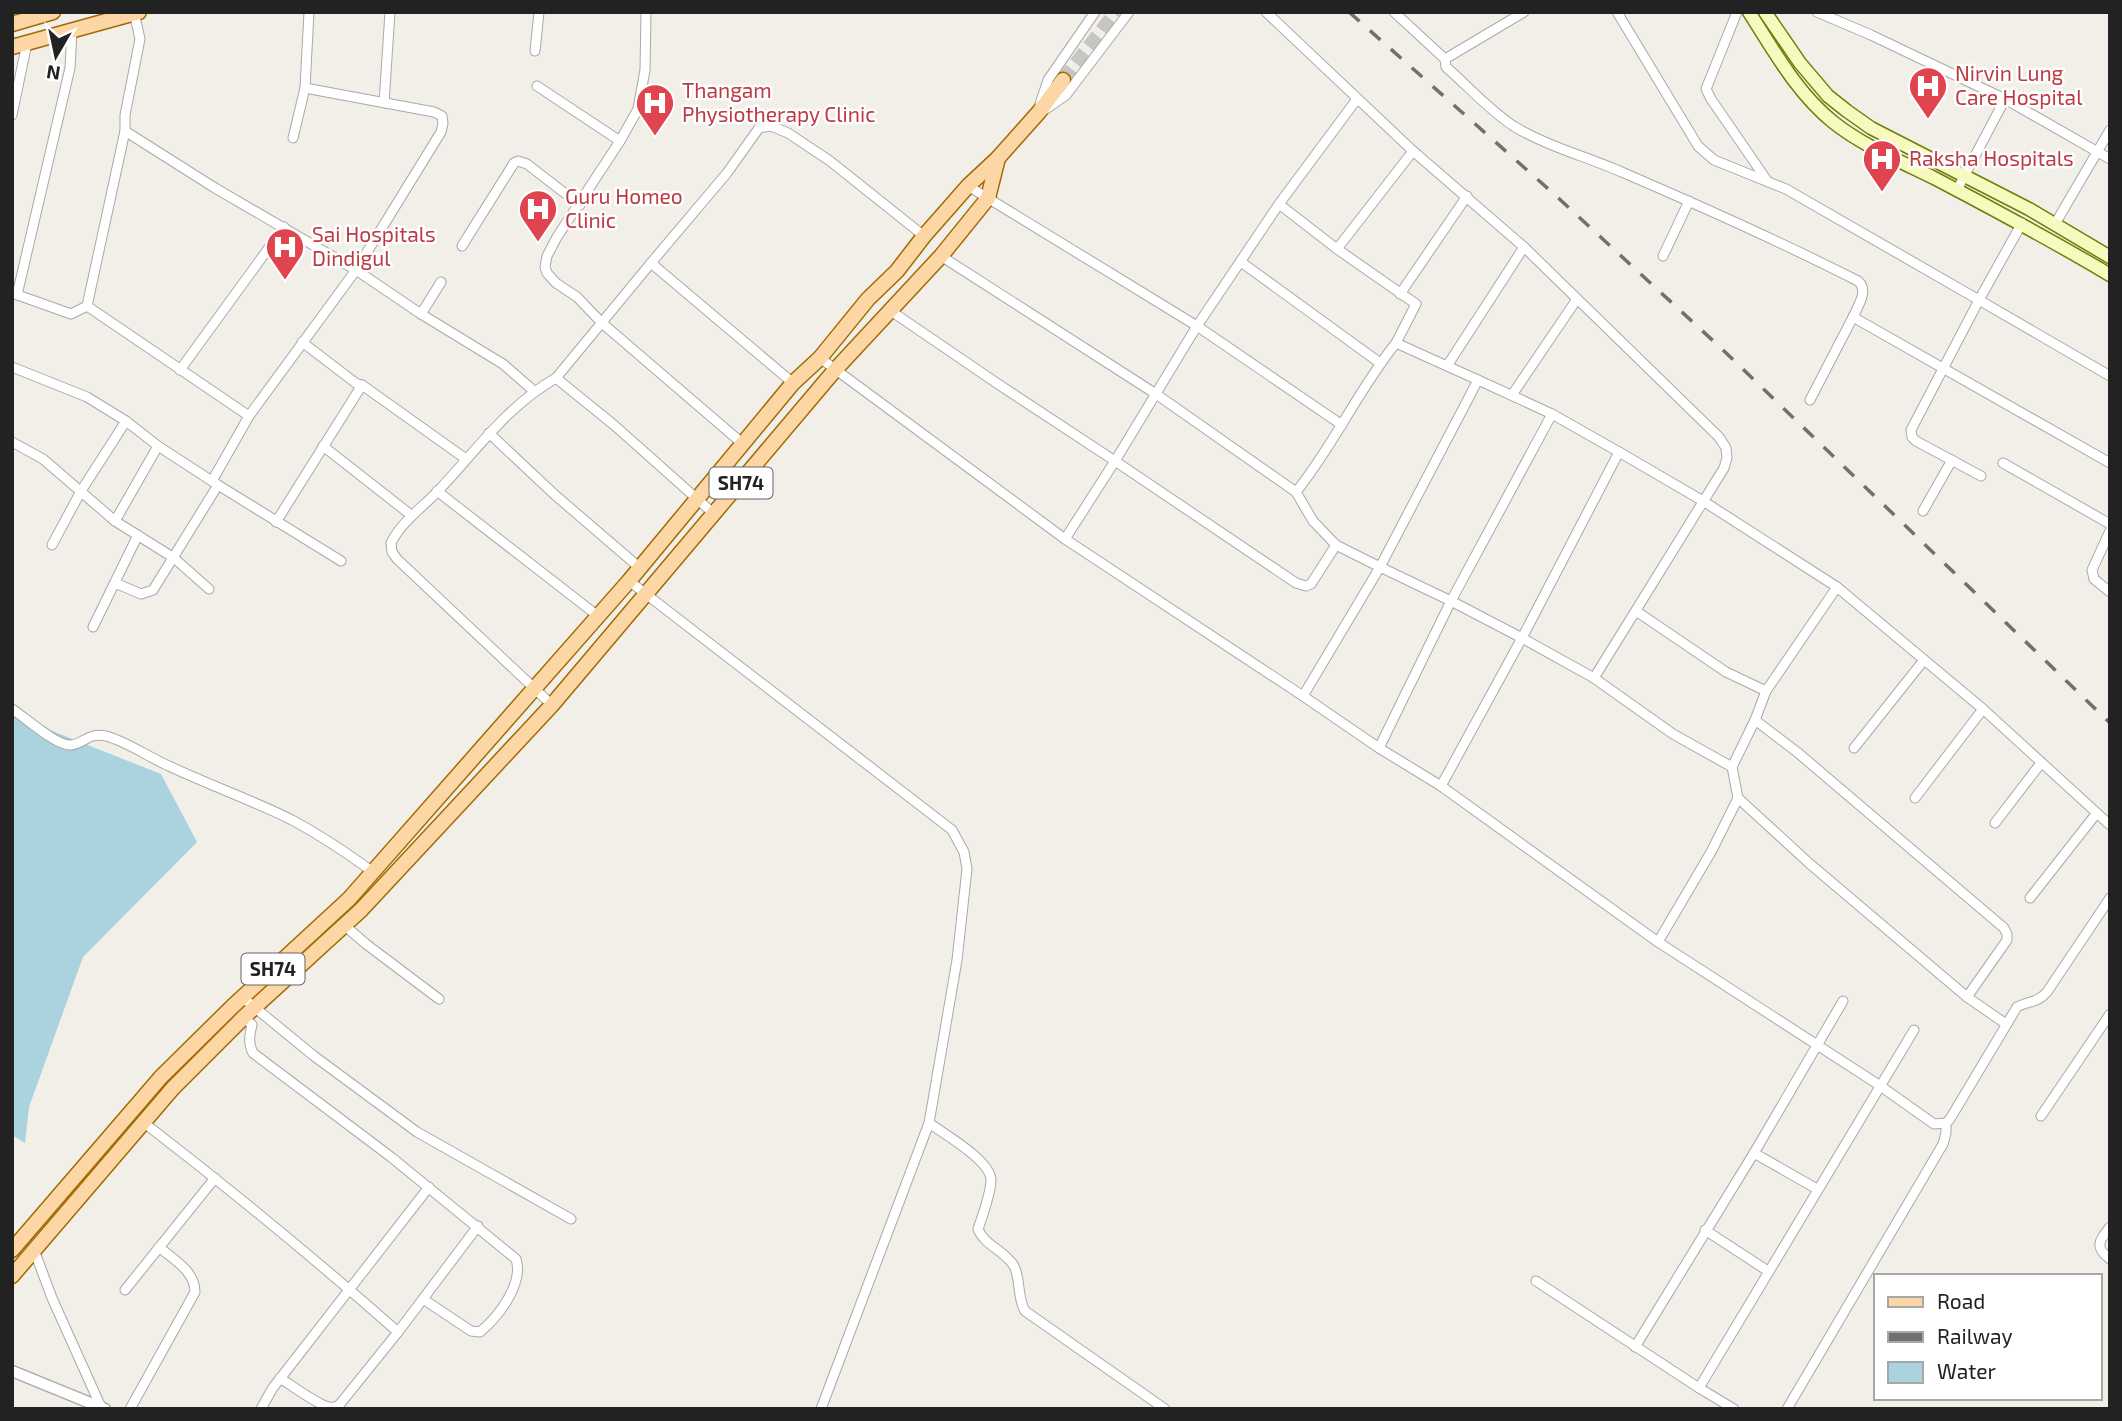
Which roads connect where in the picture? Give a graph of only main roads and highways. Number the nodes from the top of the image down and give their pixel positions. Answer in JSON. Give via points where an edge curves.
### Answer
{"nodes":[{"id":1,"x":53,"y":12,"type":"edge"},
{"id":2,"x":1749,"y":12,"type":"edge"},
{"id":3,"x":1765,"y":12,"type":"edge"},
{"id":4,"x":136,"y":13,"type":"edge"},
{"id":5,"x":12,"y":24,"type":"edge"},
{"id":6,"x":12,"y":47,"type":"edge"},
{"id":7,"x":1063,"y":80,"type":"tunnel mouth"},
{"id":8,"x":998,"y":158,"type":"junction"},
{"id":9,"x":2110,"y":257,"type":"edge"},
{"id":10,"x":2110,"y":275,"type":"edge"},
{"id":11,"x":12,"y":1250,"type":"edge"},
{"id":12,"x":12,"y":1276,"type":"edge"}],
"edges":[{"from":1,"to":5,"type":"main road"},
{"from":2,"to":10,"type":"main road","via":[[1786,70],[1834,123]]},
{"from":3,"to":9,"type":"main road","via":[[1828,96],[1871,128]]},
{"from":4,"to":6,"type":"main road"},
{"from":7,"to":8,"type":"main road","number":"SH74"},
{"from":8,"to":11,"type":"main road","number":"SH74","via":[[793,383],[629,582],[349,899],[161,1077]]},
{"from":8,"to":12,"type":"main road","number":"SH74","via":[[988,198],[941,256],[835,370],[552,705],[361,910],[173,1088]]}]}
